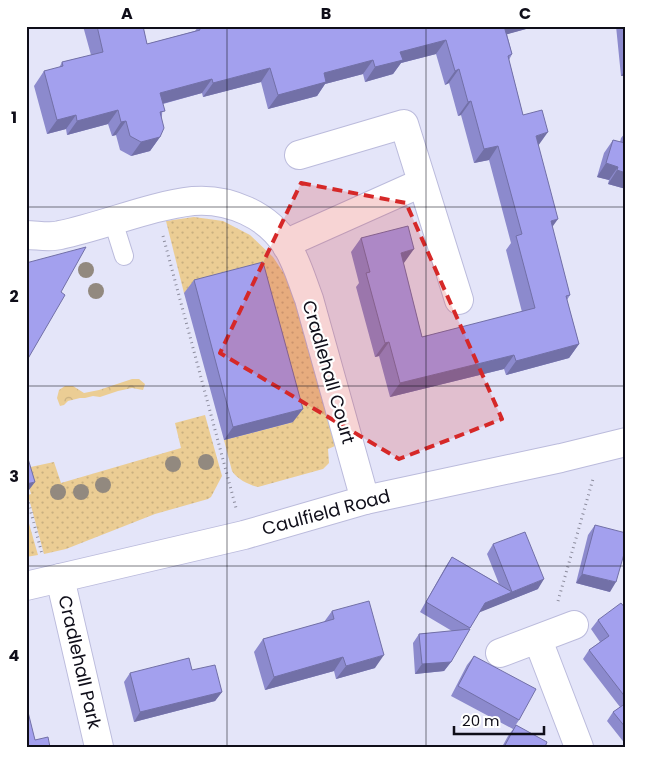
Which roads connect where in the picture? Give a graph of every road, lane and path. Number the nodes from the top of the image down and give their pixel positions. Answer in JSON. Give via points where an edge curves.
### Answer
{"nodes":[{"id":1,"x":299,"y":155,"type":"dead end"},
{"id":2,"x":421,"y":183,"type":"junction"},
{"id":3,"x":156,"y":209,"type":"junction"},
{"id":4,"x":113,"y":221,"type":"junction"},
{"id":5,"x":26,"y":235,"type":"edge"},
{"id":6,"x":287,"y":246,"type":"junction"},
{"id":7,"x":124,"y":256,"type":"dead end"},
{"id":8,"x":459,"y":300,"type":"dead end"},
{"id":9,"x":614,"y":444,"type":"edge"},
{"id":10,"x":26,"y":493,"type":"edge"},
{"id":11,"x":365,"y":500,"type":"junction"},
{"id":12,"x":244,"y":535,"type":"junction"},
{"id":13,"x":42,"y":554,"type":"dead end"},
{"id":14,"x":60,"y":578,"type":"junction"},
{"id":15,"x":26,"y":586,"type":"edge"},
{"id":16,"x":556,"y":632,"type":"junction"},
{"id":17,"x":500,"y":653,"type":"dead end"},
{"id":18,"x":98,"y":747,"type":"edge"},
{"id":19,"x":579,"y":747,"type":"edge"}],
"edges":[{"from":1,"to":2,"type":"street","via":[[404,124]]},
{"from":2,"to":6,"type":"street","via":[[298,238]]},
{"from":2,"to":8,"type":"street"},
{"from":3,"to":4,"type":"street","name":"Cradlehall Court"},
{"from":3,"to":6,"type":"street","name":"Cradlehall Court","via":[[193,201],[225,202],[255,214],[273,228]]},
{"from":3,"to":12,"type":"path"},
{"from":4,"to":5,"type":"street","name":"Cradlehall Court","via":[[58,236]]},
{"from":4,"to":7,"type":"lane"},
{"from":6,"to":11,"type":"street","name":"Cradlehall Court","via":[[309,299]]},
{"from":9,"to":11,"type":"street","name":"Caulfield Road"},
{"from":9,"to":16,"type":"path","via":[[552,621]]},
{"from":10,"to":13,"type":"path"},
{"from":11,"to":12,"type":"street","name":"Caulfield Road"},
{"from":12,"to":14,"type":"street","name":"Caulfield Road"},
{"from":14,"to":15,"type":"street","name":"Caulfield Road"},
{"from":14,"to":18,"type":"street","name":"Cradlehall Park"},
{"from":16,"to":17,"type":"street"},
{"from":16,"to":19,"type":"street"}]}
